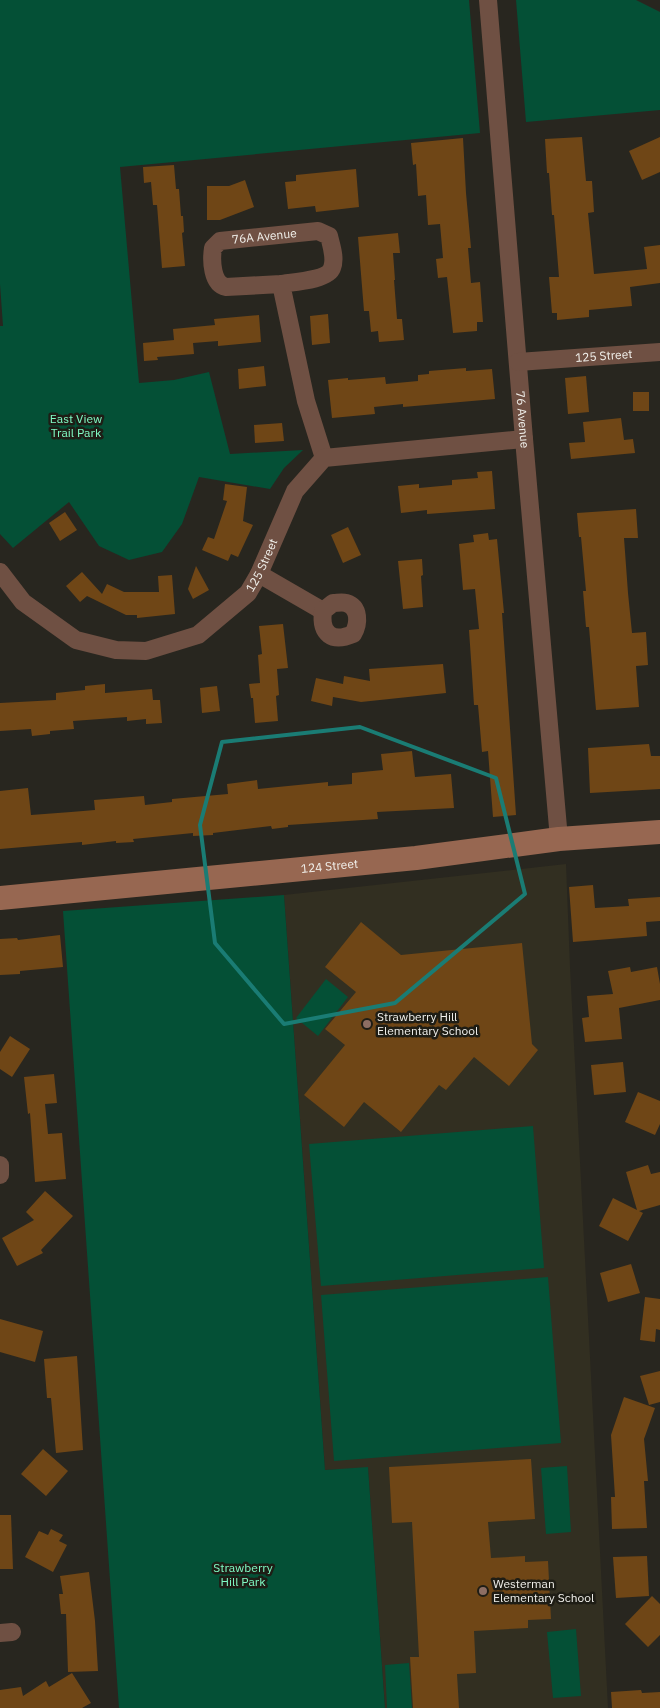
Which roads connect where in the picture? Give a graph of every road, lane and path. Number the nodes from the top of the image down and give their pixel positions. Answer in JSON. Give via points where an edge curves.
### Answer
{"nodes":[{"id":1,"x":488,"y":0,"type":"edge"},
{"id":2,"x":281,"y":284,"type":"junction"},
{"id":3,"x":660,"y":352,"type":"edge"},
{"id":4,"x":518,"y":362,"type":"junction"},
{"id":5,"x":524,"y":439,"type":"junction"},
{"id":6,"x":324,"y":458,"type":"junction"},
{"id":7,"x":0,"y":572,"type":"edge"},
{"id":8,"x":259,"y":574,"type":"junction"},
{"id":9,"x":323,"y":611,"type":"dead end"},
{"id":10,"x":660,"y":832,"type":"edge"},
{"id":11,"x":559,"y":839,"type":"junction"},
{"id":12,"x":0,"y":898,"type":"edge"},
{"id":13,"x":0,"y":1165,"type":"edge"},
{"id":14,"x":0,"y":1175,"type":"edge"}],
"edges":[{"from":1,"to":4,"type":"street","name":"76 Avenue"},
{"from":2,"to":2,"type":"street","name":"76A Avenue","via":[[326,276],[332,268],[333,256],[329,236],[318,231],[220,242],[213,248],[216,280],[220,286]]},
{"from":2,"to":6,"type":"street","via":[[306,401]]},
{"from":3,"to":4,"type":"street","name":"125 Street"},
{"from":4,"to":5,"type":"street","name":"76 Avenue"},
{"from":5,"to":6,"type":"street"},
{"from":5,"to":11,"type":"street","name":"76 Avenue"},
{"from":6,"to":8,"type":"street","name":"125 Street","via":[[295,491]]},
{"from":7,"to":8,"type":"street","name":"125 Street","via":[[23,602],[76,640],[116,650],[146,651],[198,635],[248,593]]},
{"from":8,"to":9,"type":"street"},
{"from":10,"to":11,"type":"street","name":"124 Street"},
{"from":11,"to":12,"type":"street","name":"124 Street","via":[[416,858]]},
{"from":13,"to":14,"type":"street"}]}
